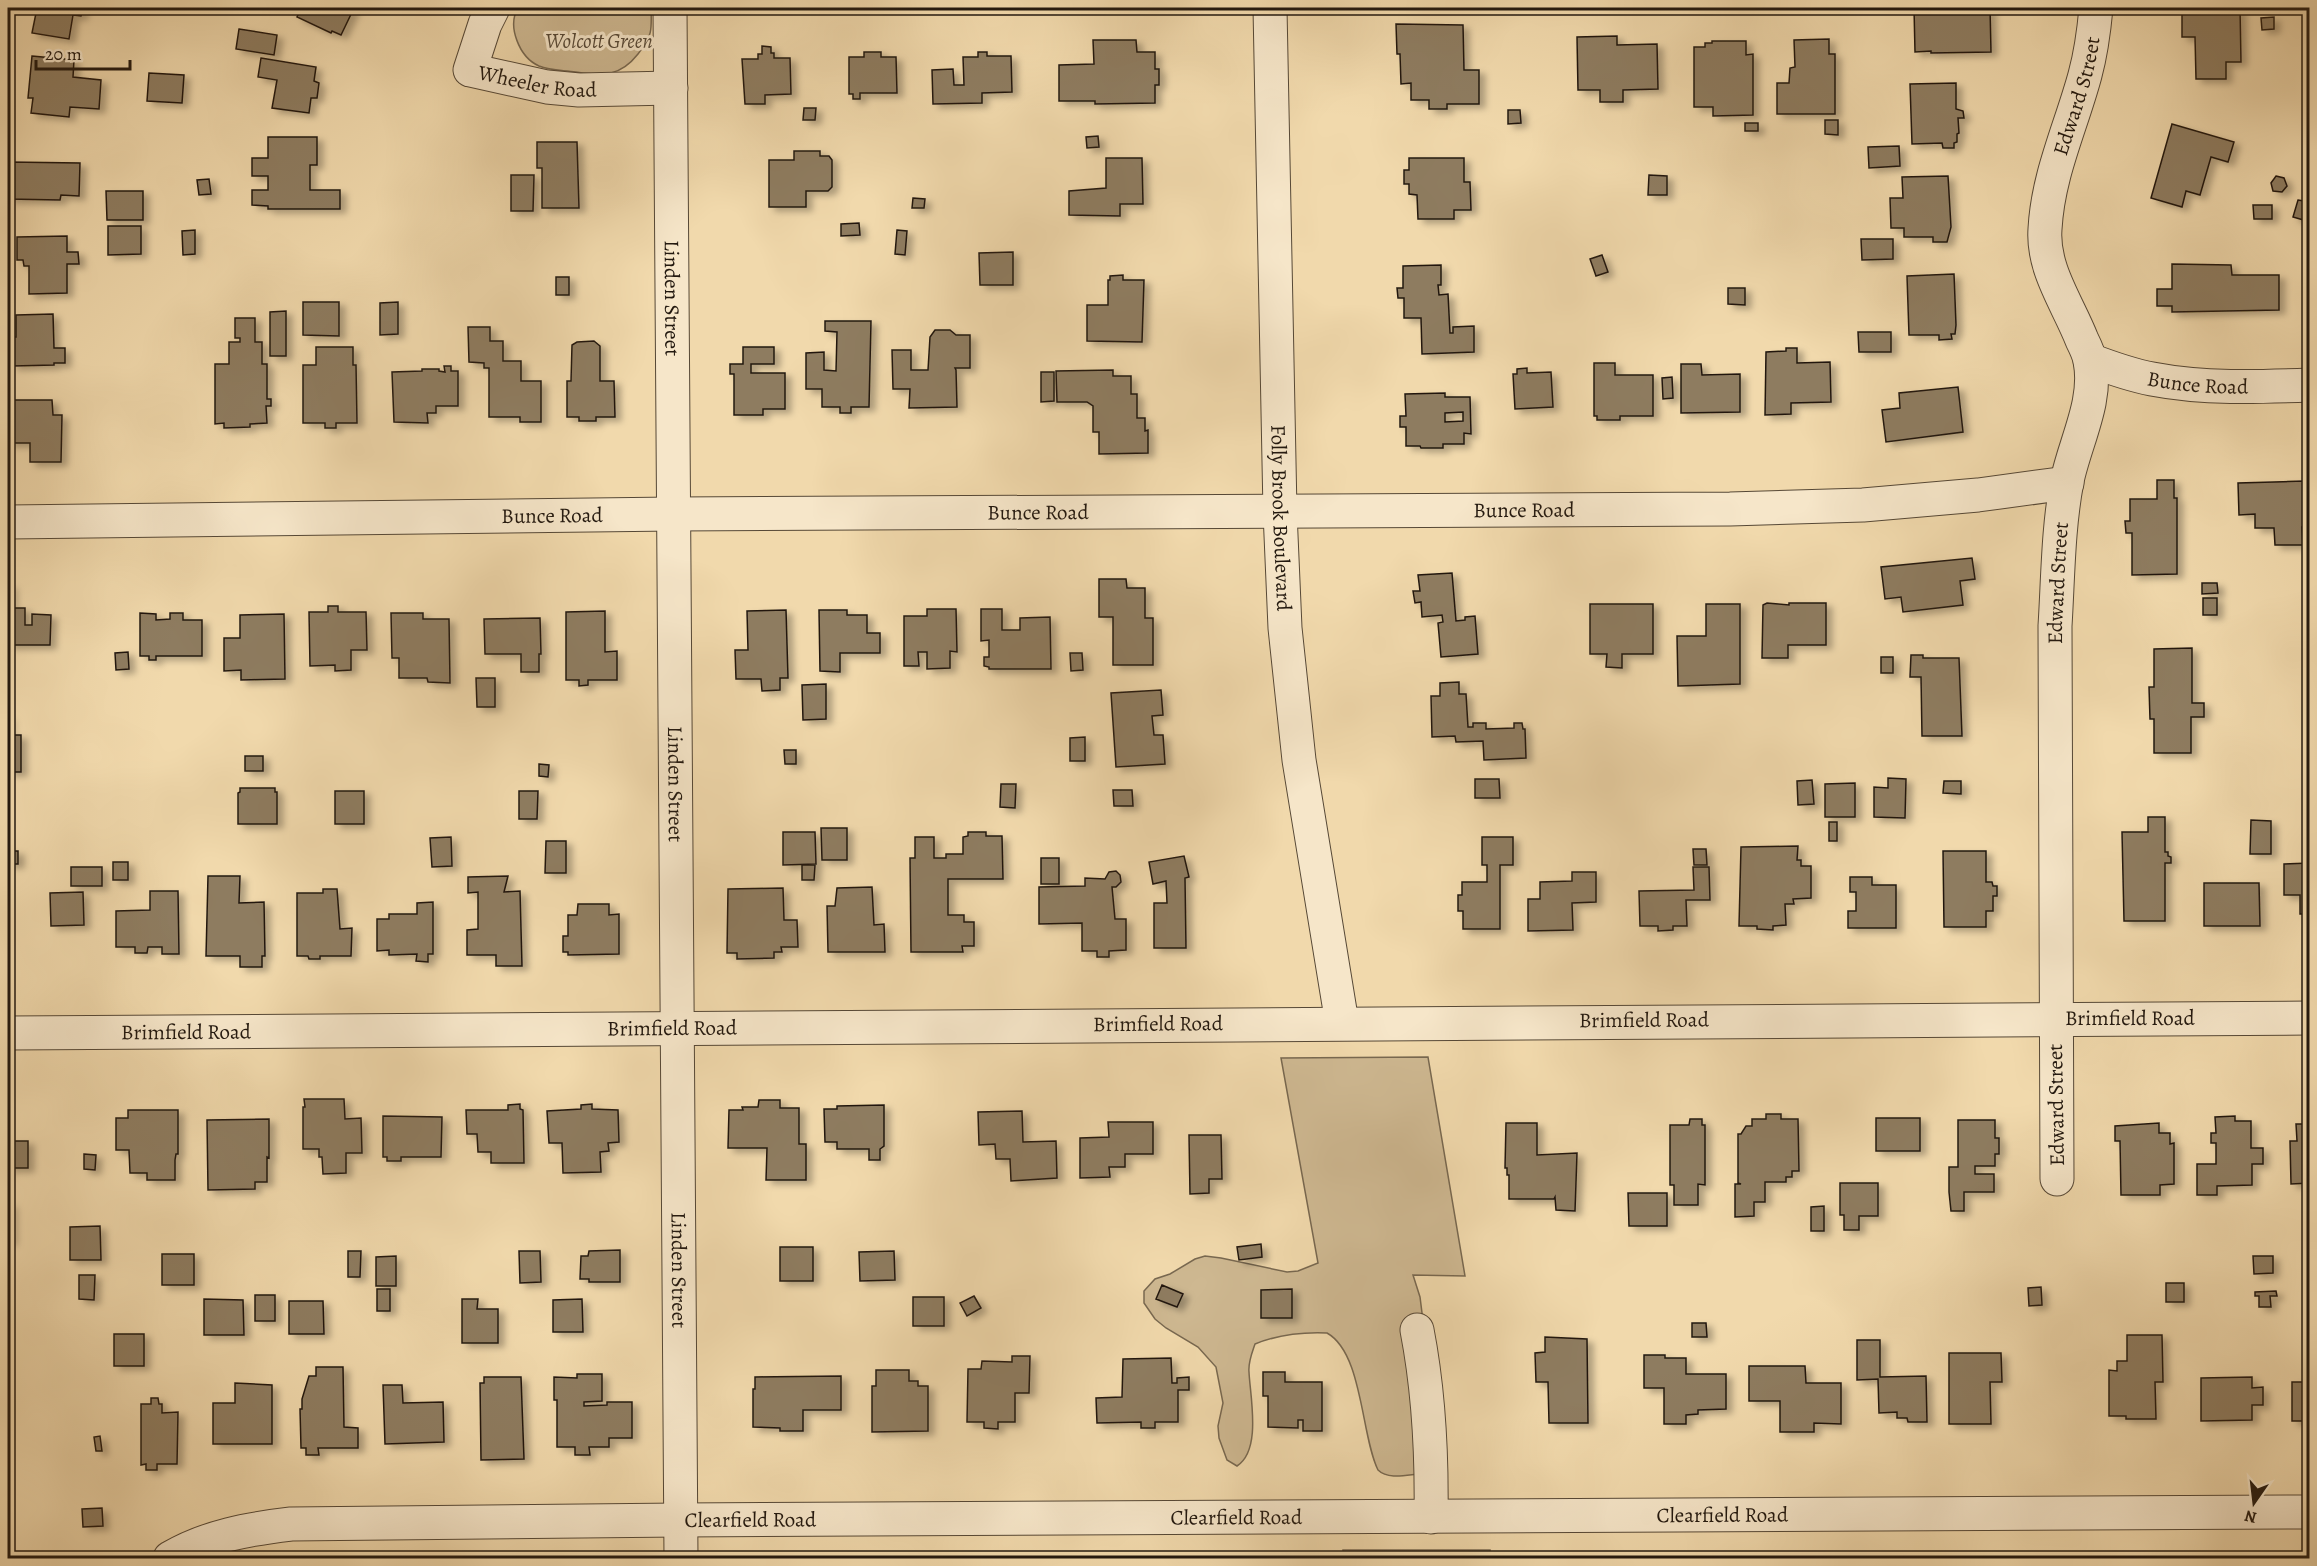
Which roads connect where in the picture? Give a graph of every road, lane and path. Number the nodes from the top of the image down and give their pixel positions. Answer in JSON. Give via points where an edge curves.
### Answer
{"nodes":[{"id":1,"x":493,"y":8,"type":"edge"},
{"id":2,"x":670,"y":8,"type":"edge"},
{"id":3,"x":1270,"y":8,"type":"edge"},
{"id":4,"x":2096,"y":8,"type":"edge"},
{"id":5,"x":671,"y":88,"type":"junction"},
{"id":6,"x":2090,"y":360,"type":"junction"},
{"id":7,"x":2310,"y":385,"type":"edge"},
{"id":8,"x":2067,"y":483,"type":"junction"},
{"id":9,"x":1280,"y":512,"type":"junction"},
{"id":10,"x":674,"y":514,"type":"junction"},
{"id":11,"x":8,"y":522,"type":"edge"},
{"id":12,"x":2055,"y":1018,"type":"junction"},
{"id":13,"x":2310,"y":1018,"type":"edge"},
{"id":14,"x":1342,"y":1023,"type":"junction"},
{"id":15,"x":678,"y":1029,"type":"junction"},
{"id":16,"x":8,"y":1033,"type":"edge"},
{"id":17,"x":2057,"y":1179,"type":"dead end"},
{"id":18,"x":1418,"y":1330,"type":"dead end"},
{"id":19,"x":2310,"y":1512,"type":"edge"},
{"id":20,"x":1431,"y":1517,"type":"junction"},
{"id":21,"x":680,"y":1520,"type":"junction"},
{"id":22,"x":170,"y":1558,"type":"edge"},
{"id":23,"x":681,"y":1558,"type":"edge"}],
"edges":[{"from":1,"to":5,"type":"street","name":"Wheeler Road","via":[[470,70],[579,90]]},
{"from":2,"to":5,"type":"street","name":"Linden Street"},
{"from":3,"to":9,"type":"street","name":"Folly Brook Boulevard"},
{"from":4,"to":6,"type":"street","name":"Edward Street","via":[[2086,72],[2054,166],[2045,232],[2048,262]]},
{"from":5,"to":10,"type":"street","name":"Linden Street"},
{"from":6,"to":7,"type":"street","name":"Bunce Road","via":[[2152,380],[2234,387]]},
{"from":6,"to":8,"type":"street","name":"Edward Street","via":[[2091,388]]},
{"from":8,"to":9,"type":"street","name":"Bunce Road","via":[[1918,501],[1821,507]]},
{"from":8,"to":12,"type":"street","name":"Edward Street","via":[[2055,626]]},
{"from":9,"to":10,"type":"street","name":"Bunce Road"},
{"from":9,"to":14,"type":"street","name":"Folly Brook Boulevard","via":[[1285,628],[1299,760]]},
{"from":10,"to":11,"type":"street","name":"Bunce Road"},
{"from":10,"to":15,"type":"street","name":"Linden Street"},
{"from":12,"to":13,"type":"street","name":"Brimfield Road"},
{"from":12,"to":14,"type":"street","name":"Brimfield Road"},
{"from":12,"to":17,"type":"street","name":"Edward Street"},
{"from":14,"to":15,"type":"street","name":"Brimfield Road"},
{"from":15,"to":16,"type":"street","name":"Brimfield Road"},
{"from":15,"to":21,"type":"street","name":"Linden Street"},
{"from":18,"to":20,"type":"street","via":[[1426,1385]]},
{"from":19,"to":20,"type":"street","name":"Clearfield Road"},
{"from":20,"to":21,"type":"street","name":"Clearfield Road"},
{"from":21,"to":22,"type":"street","name":"Clearfield Road","via":[[291,1524],[218,1536]]},
{"from":21,"to":23,"type":"street","name":"Linden Street"}]}
